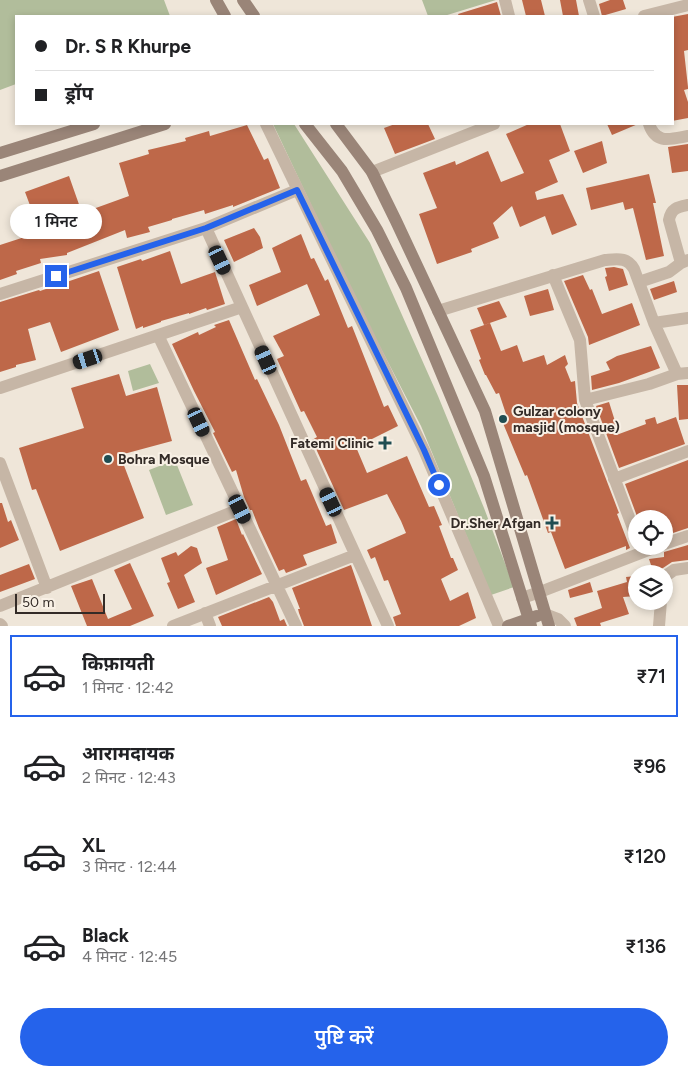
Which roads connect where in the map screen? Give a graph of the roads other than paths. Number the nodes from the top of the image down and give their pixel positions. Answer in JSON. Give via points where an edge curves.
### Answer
{"nodes":[{"id":1,"x":216,"y":0,"type":"edge"},
{"id":2,"x":243,"y":0,"type":"edge"},
{"id":3,"x":505,"y":0,"type":"edge"},
{"id":4,"x":589,"y":0,"type":"edge"},
{"id":5,"x":688,"y":5,"type":"edge"},
{"id":6,"x":224,"y":15,"type":"edge"},
{"id":7,"x":253,"y":15,"type":"edge"},
{"id":8,"x":509,"y":15,"type":"edge"},
{"id":9,"x":594,"y":15,"type":"edge"},
{"id":10,"x":648,"y":15,"type":"edge"},
{"id":11,"x":91,"y":125,"type":"edge"},
{"id":12,"x":162,"y":125,"type":"edge"},
{"id":13,"x":266,"y":125,"type":"edge"},
{"id":14,"x":306,"y":125,"type":"edge"},
{"id":15,"x":337,"y":125,"type":"edge"},
{"id":16,"x":491,"y":125,"type":"edge"},
{"id":17,"x":650,"y":125,"type":"edge"},
{"id":18,"x":688,"y":136,"type":"edge"},
{"id":19,"x":0,"y":153,"type":"edge"},
{"id":20,"x":372,"y":172,"type":"junction"},
{"id":21,"x":0,"y":176,"type":"edge"},
{"id":22,"x":297,"y":190,"type":"junction"},
{"id":23,"x":688,"y":205,"type":"edge"},
{"id":24,"x":206,"y":228,"type":"junction"},
{"id":25,"x":684,"y":262,"type":"edge"},
{"id":26,"x":553,"y":275,"type":"junction"},
{"id":27,"x":640,"y":282,"type":"junction"},
{"id":28,"x":0,"y":294,"type":"edge"},
{"id":29,"x":242,"y":307,"type":"junction"},
{"id":30,"x":438,"y":311,"type":"junction"},
{"id":31,"x":688,"y":318,"type":"edge"},
{"id":32,"x":654,"y":323,"type":"junction"},
{"id":33,"x":158,"y":335,"type":"junction"},
{"id":34,"x":683,"y":374,"type":"edge"},
{"id":35,"x":0,"y":388,"type":"edge"},
{"id":36,"x":585,"y":400,"type":"junction"},
{"id":37,"x":688,"y":451,"type":"edge"},
{"id":38,"x":0,"y":463,"type":"edge"},
{"id":39,"x":614,"y":479,"type":"junction"},
{"id":40,"x":240,"y":509,"type":"junction"},
{"id":41,"x":628,"y":515,"type":"edge"},
{"id":42,"x":688,"y":536,"type":"edge"},
{"id":43,"x":673,"y":541,"type":"edge"},
{"id":44,"x":355,"y":555,"type":"junction"},
{"id":45,"x":628,"y":555,"type":"edge"},
{"id":46,"x":688,"y":568,"type":"edge"},
{"id":47,"x":673,"y":571,"type":"edge"},
{"id":48,"x":277,"y":586,"type":"junction"},
{"id":49,"x":47,"y":588,"type":"junction"},
{"id":50,"x":540,"y":592,"type":"junction"},
{"id":51,"x":522,"y":598,"type":"junction"},
{"id":52,"x":0,"y":606,"type":"edge"},
{"id":53,"x":660,"y":610,"type":"edge"},
{"id":54,"x":205,"y":613,"type":"junction"},
{"id":55,"x":547,"y":620,"type":"edge"},
{"id":56,"x":530,"y":622,"type":"edge"},
{"id":57,"x":172,"y":626,"type":"edge"},
{"id":58,"x":210,"y":626,"type":"edge"},
{"id":59,"x":296,"y":626,"type":"edge"},
{"id":60,"x":388,"y":626,"type":"edge"},
{"id":61,"x":499,"y":626,"type":"edge"},
{"id":62,"x":508,"y":626,"type":"edge"},
{"id":63,"x":565,"y":626,"type":"edge"},
{"id":64,"x":659,"y":626,"type":"edge"}],
"edges":[{"from":1,"to":6,"type":"main road"},
{"from":2,"to":7,"type":"main road"},
{"from":3,"to":8,"type":"street"},
{"from":4,"to":9,"type":"street"},
{"from":5,"to":10,"type":"street"},
{"from":11,"to":19,"type":"main road"},
{"from":12,"to":21,"type":"main road"},
{"from":13,"to":22,"type":"street"},
{"from":14,"to":51,"type":"main road","via":[[342,171],[406,288],[484,476]]},
{"from":15,"to":20,"type":"main road"},
{"from":16,"to":20,"type":"street"},
{"from":17,"to":18,"type":"street","via":[[659,138],[667,140]]},
{"from":20,"to":30,"type":"main road"},
{"from":22,"to":24,"type":"street"},
{"from":22,"to":61,"type":"street","via":[[424,450]]},
{"from":23,"to":25,"type":"street","via":[[674,209],[669,220]]},
{"from":24,"to":28,"type":"street"},
{"from":24,"to":29,"type":"street"},
{"from":25,"to":27,"type":"street"},
{"from":26,"to":27,"type":"street","via":[[605,260],[624,259],[631,263]]},
{"from":26,"to":30,"type":"street"},
{"from":26,"to":36,"type":"street","via":[[580,340]]},
{"from":27,"to":32,"type":"street"},
{"from":29,"to":33,"type":"street"},
{"from":29,"to":44,"type":"street"},
{"from":30,"to":50,"type":"main road","via":[[485,411]]},
{"from":31,"to":32,"type":"street"},
{"from":32,"to":34,"type":"street"},
{"from":33,"to":35,"type":"street"},
{"from":33,"to":40,"type":"street"},
{"from":34,"to":36,"type":"street"},
{"from":36,"to":39,"type":"street"},
{"from":37,"to":39,"type":"street"},
{"from":38,"to":49,"type":"street"},
{"from":39,"to":41,"type":"street"},
{"from":40,"to":48,"type":"street"},
{"from":40,"to":49,"type":"street"},
{"from":42,"to":43,"type":"street"},
{"from":44,"to":48,"type":"street"},
{"from":44,"to":60,"type":"street"},
{"from":45,"to":50,"type":"street"},
{"from":46,"to":47,"type":"street"},
{"from":48,"to":54,"type":"street"},
{"from":48,"to":59,"type":"street"},
{"from":49,"to":52,"type":"street"},
{"from":50,"to":51,"type":"street"},
{"from":50,"to":55,"type":"main road"},
{"from":51,"to":56,"type":"main road"},
{"from":53,"to":64,"type":"street"},
{"from":54,"to":57,"type":"street"},
{"from":54,"to":58,"type":"street"},
{"from":55,"to":56,"type":"main road"},
{"from":55,"to":63,"type":"street","via":[[558,619]]},
{"from":56,"to":62,"type":"main road"}]}
